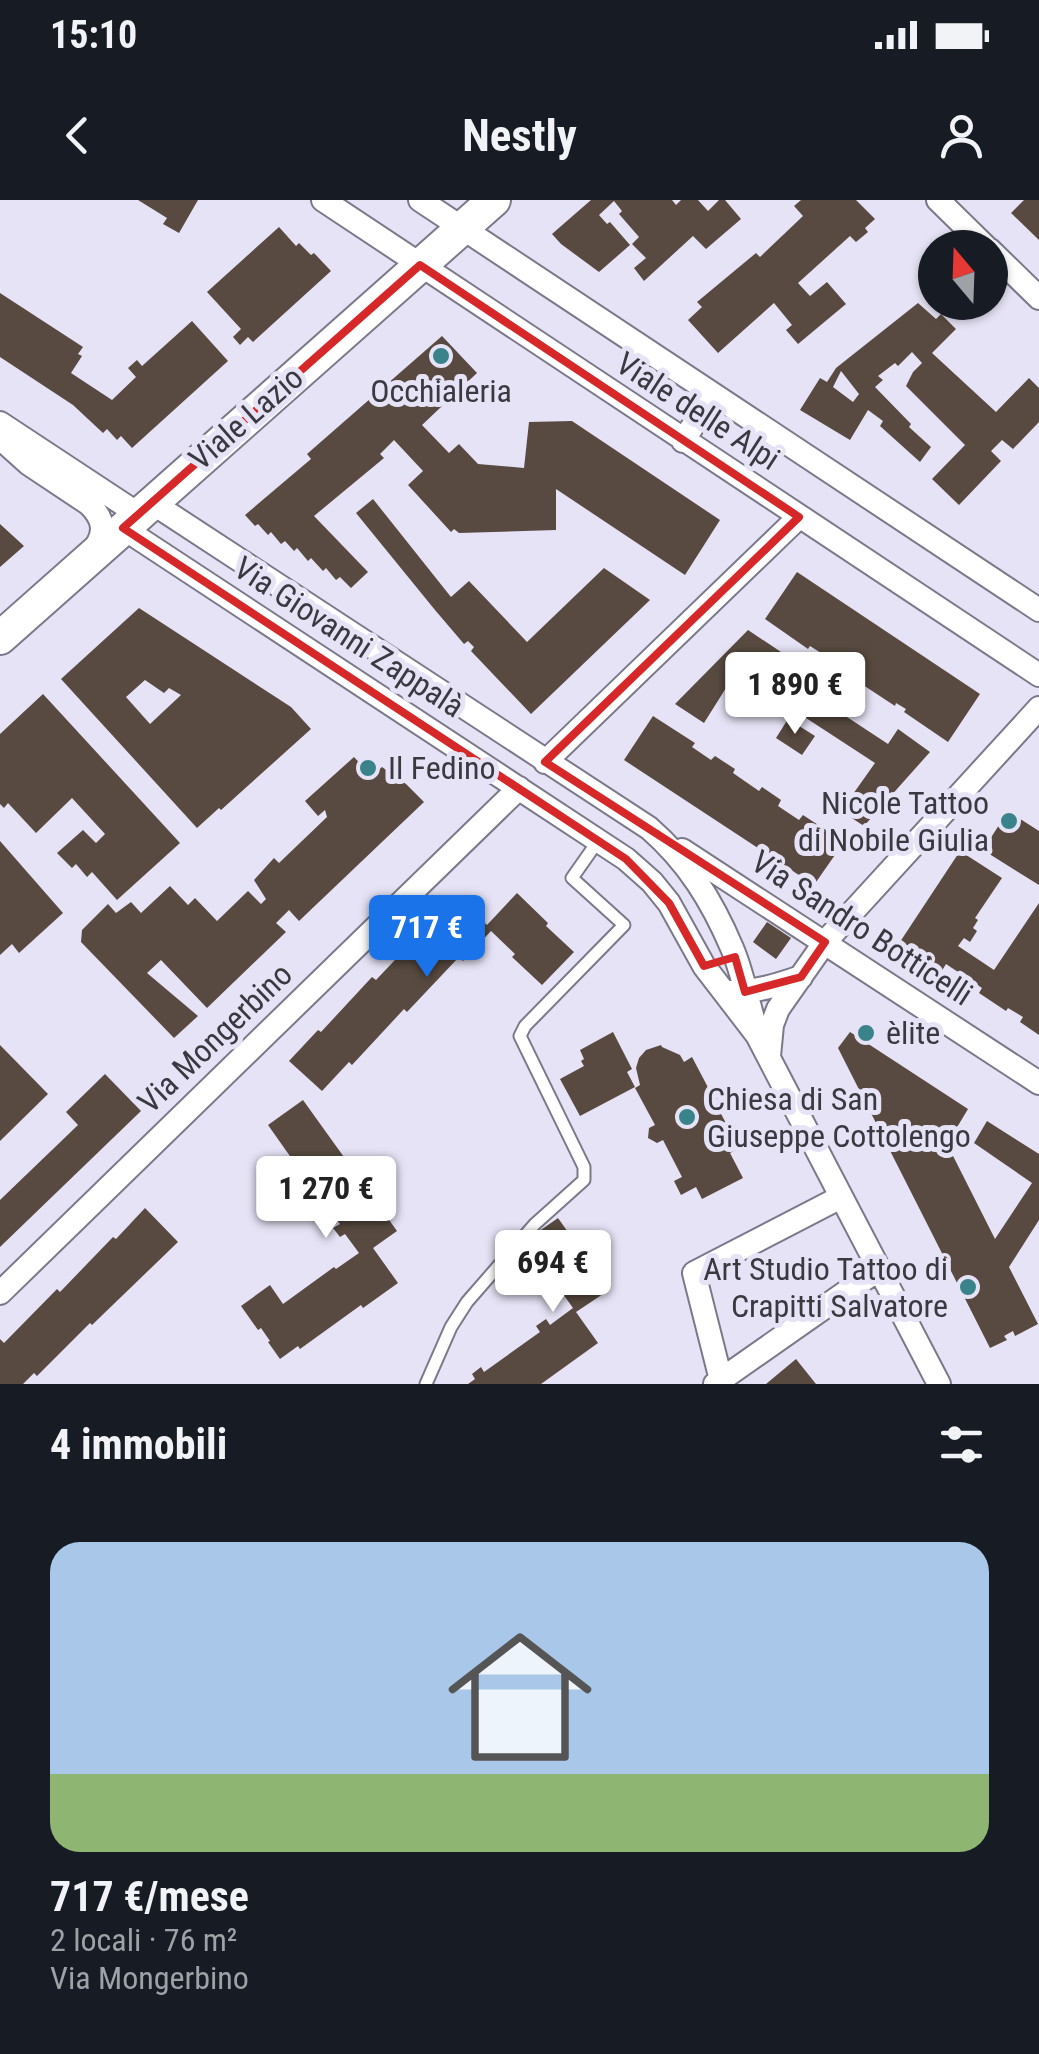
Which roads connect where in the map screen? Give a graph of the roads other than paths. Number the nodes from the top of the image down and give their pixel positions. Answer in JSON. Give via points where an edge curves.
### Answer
{"nodes":[{"id":1,"x":323,"y":200,"type":"edge"},
{"id":2,"x":420,"y":200,"type":"edge"},
{"id":3,"x":494,"y":200,"type":"edge"},
{"id":4,"x":938,"y":200,"type":"edge"},
{"id":5,"x":462,"y":228,"type":"junction"},
{"id":6,"x":969,"y":230,"type":"edge"},
{"id":7,"x":420,"y":265,"type":"junction"},
{"id":8,"x":1008,"y":268,"type":"edge"},
{"id":9,"x":1039,"y":298,"type":"edge"},
{"id":10,"x":713,"y":395,"type":"junction"},
{"id":11,"x":0,"y":423,"type":"edge"},
{"id":12,"x":0,"y":438,"type":"edge"},
{"id":13,"x":683,"y":440,"type":"junction"},
{"id":14,"x":138,"y":514,"type":"junction"},
{"id":15,"x":799,"y":516,"type":"junction"},
{"id":16,"x":86,"y":561,"type":"junction"},
{"id":17,"x":1039,"y":610,"type":"edge"},
{"id":18,"x":0,"y":638,"type":"edge"},
{"id":19,"x":1039,"y":675,"type":"edge"},
{"id":20,"x":1039,"y":708,"type":"edge"},
{"id":21,"x":545,"y":762,"type":"junction"},
{"id":22,"x":519,"y":788,"type":"junction"},
{"id":23,"x":649,"y":828,"type":"junction"},
{"id":24,"x":598,"y":840,"type":"junction"},
{"id":25,"x":825,"y":942,"type":"junction"},
{"id":26,"x":733,"y":950,"type":"junction"},
{"id":27,"x":704,"y":966,"type":"junction"},
{"id":28,"x":800,"y":976,"type":"junction"},
{"id":29,"x":734,"y":992,"type":"junction"},
{"id":30,"x":769,"y":1058,"type":"junction"},
{"id":31,"x":1039,"y":1083,"type":"edge"},
{"id":32,"x":841,"y":1196,"type":"junction"},
{"id":33,"x":879,"y":1269,"type":"junction"},
{"id":34,"x":0,"y":1293,"type":"edge"},
{"id":35,"x":718,"y":1382,"type":"edge"},
{"id":36,"x":426,"y":1384,"type":"edge"},
{"id":37,"x":940,"y":1384,"type":"edge"}],
"edges":[{"from":1,"to":7,"type":"street","name":"Viale delle Alpi"},
{"from":2,"to":5,"type":"street","name":"Viale delle Alpi"},
{"from":3,"to":5,"type":"street","name":"Viale Lazio"},
{"from":4,"to":6,"type":"street"},
{"from":5,"to":7,"type":"street","name":"Viale Lazio"},
{"from":5,"to":10,"type":"street","name":"Viale delle Alpi"},
{"from":7,"to":13,"type":"street","name":"Viale delle Alpi"},
{"from":7,"to":14,"type":"street","name":"Viale Lazio"},
{"from":8,"to":9,"type":"street"},
{"from":10,"to":13,"type":"street"},
{"from":10,"to":17,"type":"street","name":"Viale delle Alpi"},
{"from":11,"to":14,"type":"street"},
{"from":12,"to":16,"type":"street","via":[[97,512],[103,532]]},
{"from":13,"to":15,"type":"street","name":"Viale delle Alpi"},
{"from":14,"to":16,"type":"street","name":"Viale Lazio"},
{"from":14,"to":21,"type":"street","name":"Via Giovanni Zappalà"},
{"from":14,"to":22,"type":"street","name":"Via Giovanni Zappalà"},
{"from":15,"to":19,"type":"street","name":"Viale delle Alpi"},
{"from":15,"to":21,"type":"street"},
{"from":16,"to":18,"type":"street","name":"Viale Lazio"},
{"from":20,"to":25,"type":"street"},
{"from":21,"to":23,"type":"street","name":"Via Giovanni Zappalà"},
{"from":22,"to":24,"type":"street","name":"Via Giovanni Zappalà"},
{"from":22,"to":34,"type":"street","name":"Via Mongerbino"},
{"from":23,"to":25,"type":"street","name":"Via Sandro Botticelli"},
{"from":23,"to":26,"type":"street","name":"Via Giovanni Zappalà","via":[[699,884]]},
{"from":24,"to":27,"type":"street","name":"Via Giovanni Zappalà","via":[[652,882]]},
{"from":24,"to":36,"type":"lane","via":[[572,878],[624,925],[520,1036],[584,1166],[584,1180],[467,1302]]},
{"from":25,"to":28,"type":"street"},
{"from":25,"to":31,"type":"street","name":"Via Sandro Botticelli"},
{"from":26,"to":27,"type":"street","via":[[717,968]]},
{"from":26,"to":29,"type":"street","name":"Via Giovanni Zappalà"},
{"from":27,"to":29,"type":"street","name":"Via Giovanni Zappalà"},
{"from":28,"to":29,"type":"street"},
{"from":28,"to":30,"type":"street","via":[[778,1009]]},
{"from":29,"to":30,"type":"street","name":"Via Giovanni Zappalà"},
{"from":30,"to":32,"type":"street","name":"Via Giovanni Zappalà"},
{"from":32,"to":33,"type":"street","name":"Via Giovanni Zappalà"},
{"from":32,"to":35,"type":"street","via":[[694,1273]]},
{"from":33,"to":35,"type":"street"},
{"from":33,"to":37,"type":"street","name":"Via Giovanni Zappalà"}]}
